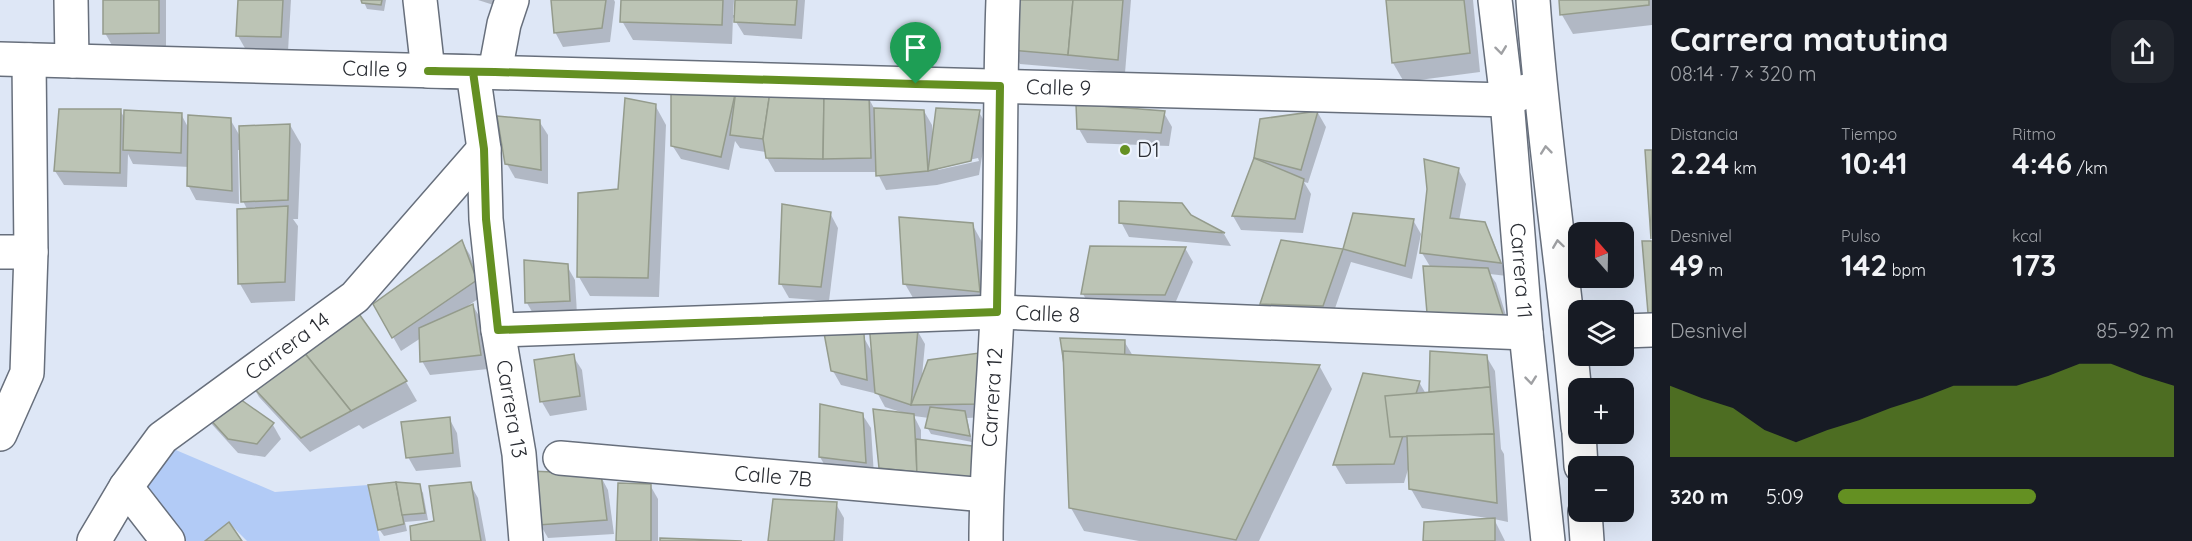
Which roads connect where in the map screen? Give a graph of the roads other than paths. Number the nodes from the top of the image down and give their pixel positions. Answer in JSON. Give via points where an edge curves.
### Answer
{"nodes":[{"id":1,"x":71,"y":0,"type":"edge"},
{"id":2,"x":420,"y":0,"type":"edge"},
{"id":3,"x":512,"y":0,"type":"edge"},
{"id":4,"x":1004,"y":0,"type":"edge"},
{"id":5,"x":1495,"y":0,"type":"edge"},
{"id":6,"x":1533,"y":0,"type":"edge"},
{"id":7,"x":14,"y":59,"type":"edge"},
{"id":8,"x":72,"y":61,"type":"junction"},
{"id":9,"x":428,"y":71,"type":"junction"},
{"id":10,"x":495,"y":72,"type":"junction"},
{"id":11,"x":1000,"y":86,"type":"junction"},
{"id":12,"x":1539,"y":90,"type":"junction"},
{"id":13,"x":1507,"y":100,"type":"junction"},
{"id":14,"x":484,"y":149,"type":"junction"},
{"id":15,"x":15,"y":252,"type":"edge"},
{"id":16,"x":1569,"y":300,"type":"edge"},
{"id":17,"x":997,"y":312,"type":"junction"},
{"id":18,"x":498,"y":330,"type":"junction"},
{"id":19,"x":1652,"y":330,"type":"edge"},
{"id":20,"x":1634,"y":331,"type":"edge"},
{"id":21,"x":1526,"y":333,"type":"junction"},
{"id":22,"x":0,"y":434,"type":"edge"},
{"id":23,"x":561,"y":458,"type":"dead end"},
{"id":24,"x":126,"y":487,"type":"junction"},
{"id":25,"x":986,"y":495,"type":"junction"},
{"id":26,"x":1586,"y":522,"type":"edge"},
{"id":27,"x":94,"y":541,"type":"edge"},
{"id":28,"x":168,"y":541,"type":"edge"},
{"id":29,"x":526,"y":541,"type":"edge"},
{"id":30,"x":986,"y":541,"type":"edge"},
{"id":31,"x":1548,"y":541,"type":"edge"},
{"id":32,"x":1587,"y":541,"type":"edge"}],
"edges":[{"from":1,"to":8,"type":"street"},
{"from":2,"to":9,"type":"street"},
{"from":3,"to":10,"type":"street"},
{"from":4,"to":11,"type":"street","name":"Carrera 12"},
{"from":5,"to":13,"type":"street","name":"Carrera 11","one_way":true},
{"from":6,"to":12,"type":"street","name":"Carrera 11"},
{"from":7,"to":8,"type":"street","name":"Calle 9"},
{"from":7,"to":15,"type":"street"},
{"from":8,"to":9,"type":"street","name":"Calle 9"},
{"from":9,"to":10,"type":"street","name":"Calle 9"},
{"from":9,"to":14,"type":"street","name":"Carrera 13","via":[[473,72]]},
{"from":10,"to":11,"type":"street","name":"Calle 9"},
{"from":11,"to":13,"type":"street","name":"Calle 9"},
{"from":11,"to":17,"type":"street","name":"Carrera 12"},
{"from":12,"to":13,"type":"street","name":"Calle 9"},
{"from":16,"to":12,"type":"street","name":"Carrera 11","one_way":true},
{"from":13,"to":21,"type":"street","name":"Carrera 11"},
{"from":14,"to":18,"type":"street","name":"Carrera 13","via":[[486,219]]},
{"from":14,"to":24,"type":"street","name":"Carrera 14","via":[[355,297],[162,438]]},
{"from":15,"to":22,"type":"street","via":[[27,373]]},
{"from":17,"to":18,"type":"street","name":"Calle 8"},
{"from":17,"to":21,"type":"street","name":"Calle 8"},
{"from":17,"to":25,"type":"street","name":"Carrera 12"},
{"from":18,"to":29,"type":"street","name":"Carrera 13","via":[[519,454]]},
{"from":19,"to":20,"type":"street"},
{"from":21,"to":31,"type":"street","name":"Carrera 11","one_way":true},
{"from":23,"to":25,"type":"street","name":"Calle 7B"},
{"from":24,"to":27,"type":"street","name":"Carrera 14"},
{"from":24,"to":28,"type":"street"},
{"from":25,"to":30,"type":"street","name":"Carrera 12"},
{"from":26,"to":32,"type":"street"}]}
